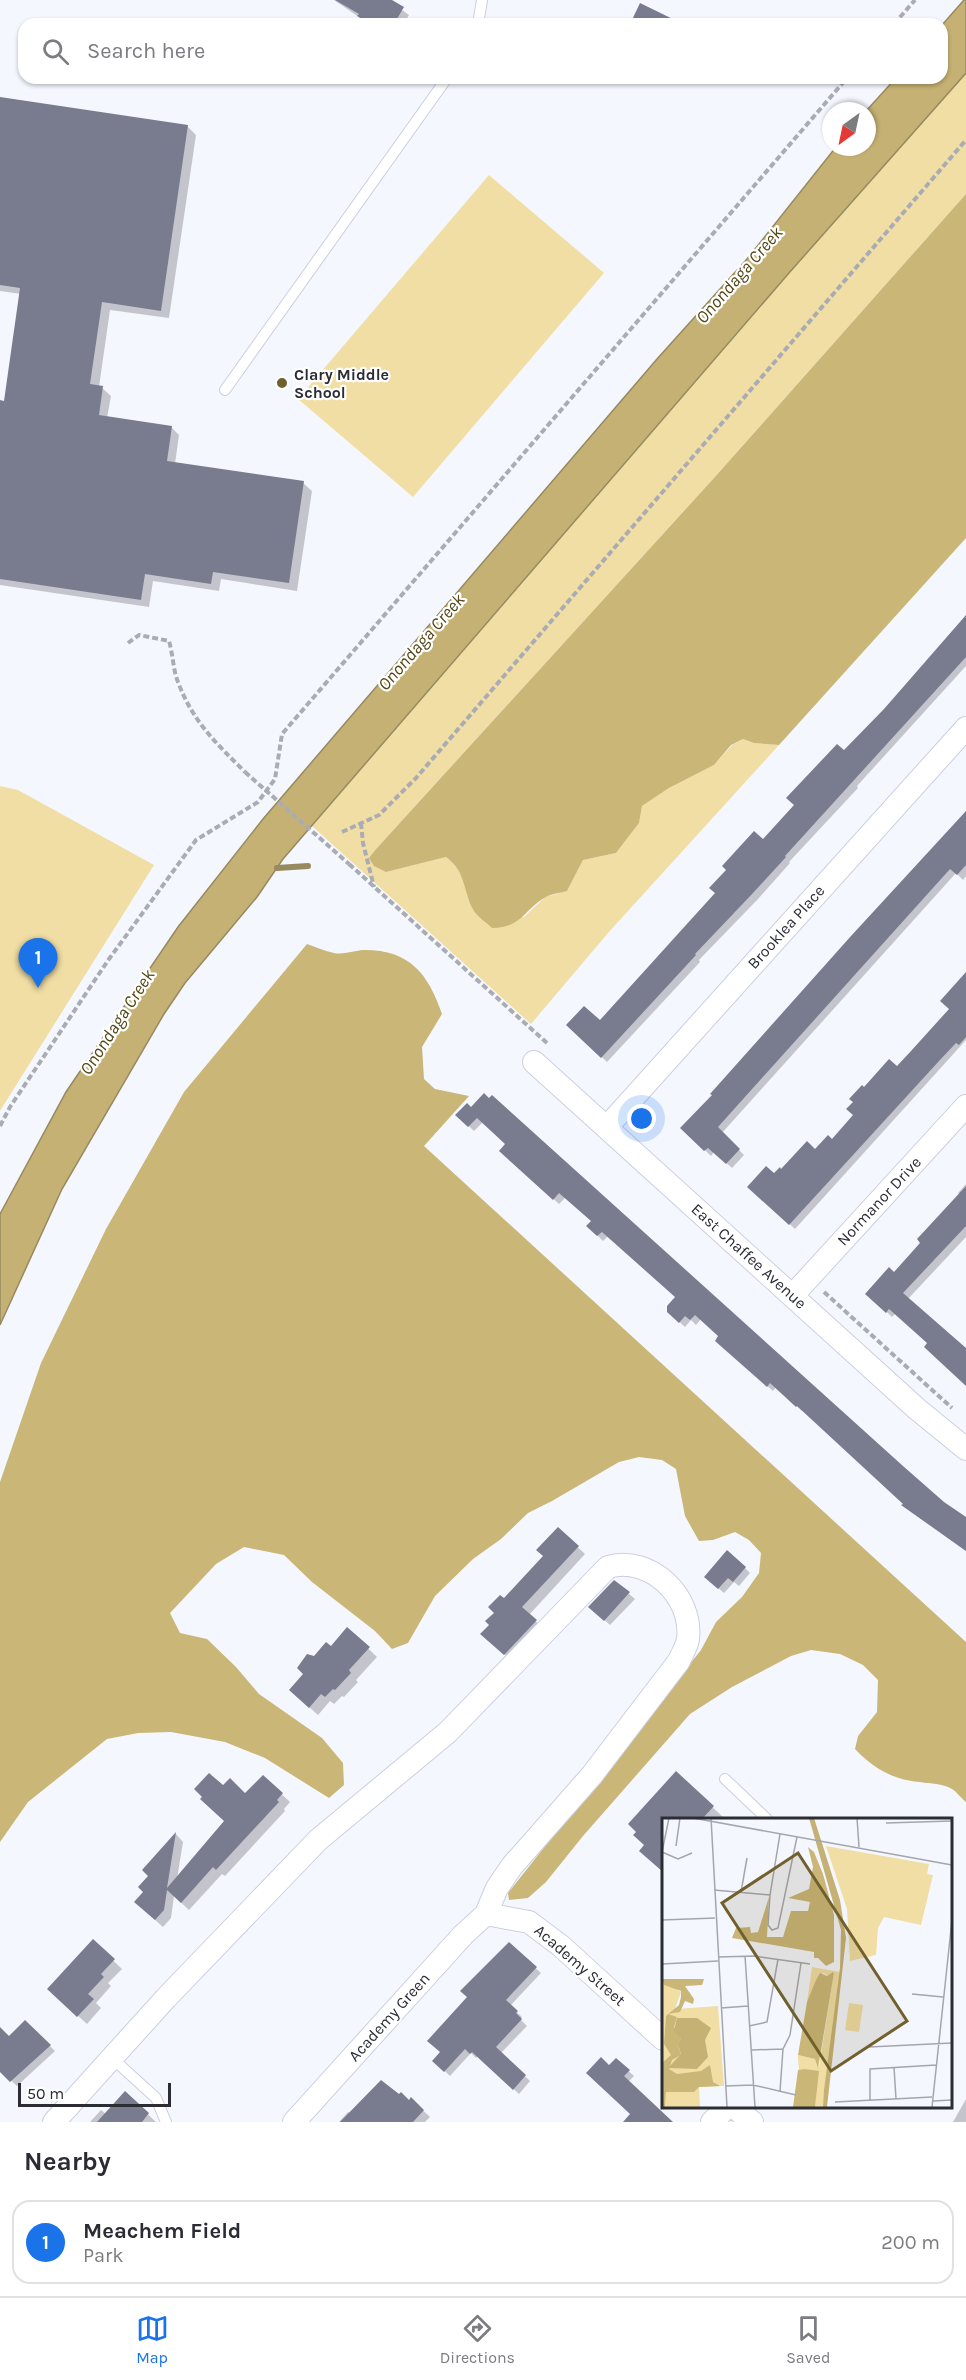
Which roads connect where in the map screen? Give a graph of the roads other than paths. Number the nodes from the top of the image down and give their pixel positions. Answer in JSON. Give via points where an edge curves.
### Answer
{"nodes":[{"id":1,"x":482,"y":0,"type":"edge"},
{"id":2,"x":479,"y":18,"type":"edge"},
{"id":3,"x":443,"y":84,"type":"edge"},
{"id":4,"x":225,"y":390,"type":"dead end"},
{"id":5,"x":966,"y":728,"type":"edge"},
{"id":6,"x":534,"y":1062,"type":"dead end"},
{"id":7,"x":966,"y":1106,"type":"edge"},
{"id":8,"x":607,"y":1127,"type":"junction"},
{"id":9,"x":793,"y":1295,"type":"junction"},
{"id":10,"x":966,"y":1449,"type":"edge"},
{"id":11,"x":725,"y":1779,"type":"dead end"},
{"id":12,"x":766,"y":1818,"type":"edge"},
{"id":13,"x":486,"y":1914,"type":"junction"},
{"id":14,"x":662,"y":2038,"type":"edge"},
{"id":15,"x":112,"y":2058,"type":"junction"},
{"id":16,"x":727,"y":2107,"type":"edge"},
{"id":17,"x":734,"y":2107,"type":"edge"},
{"id":18,"x":54,"y":2122,"type":"edge"},
{"id":19,"x":166,"y":2122,"type":"edge"},
{"id":20,"x":294,"y":2122,"type":"edge"},
{"id":21,"x":712,"y":2122,"type":"edge"},
{"id":22,"x":752,"y":2122,"type":"edge"}],
"edges":[{"from":1,"to":2,"type":"lane"},
{"from":3,"to":4,"type":"lane"},
{"from":5,"to":8,"type":"street","name":"Brooklea Place"},
{"from":6,"to":8,"type":"street","name":"East Chaffee Avenue"},
{"from":7,"to":9,"type":"street","name":"Normanor Drive"},
{"from":8,"to":9,"type":"street","name":"East Chaffee Avenue"},
{"from":9,"to":10,"type":"street","name":"East Chaffee Avenue"},
{"from":11,"to":12,"type":"lane"},
{"from":13,"to":14,"type":"street","name":"Academy Street","via":[[529,1922]]},
{"from":13,"to":15,"type":"street","via":[[512,1866],[592,1775],[679,1661],[688,1640],[685,1610],[671,1586],[652,1572],[621,1564],[608,1568],[448,1732],[318,1840]]},
{"from":13,"to":20,"type":"street","name":"Academy Green"},
{"from":15,"to":18,"type":"street"},
{"from":15,"to":19,"type":"lane","via":[[156,2098]]},
{"from":16,"to":21,"type":"street"},
{"from":17,"to":22,"type":"street"}]}
